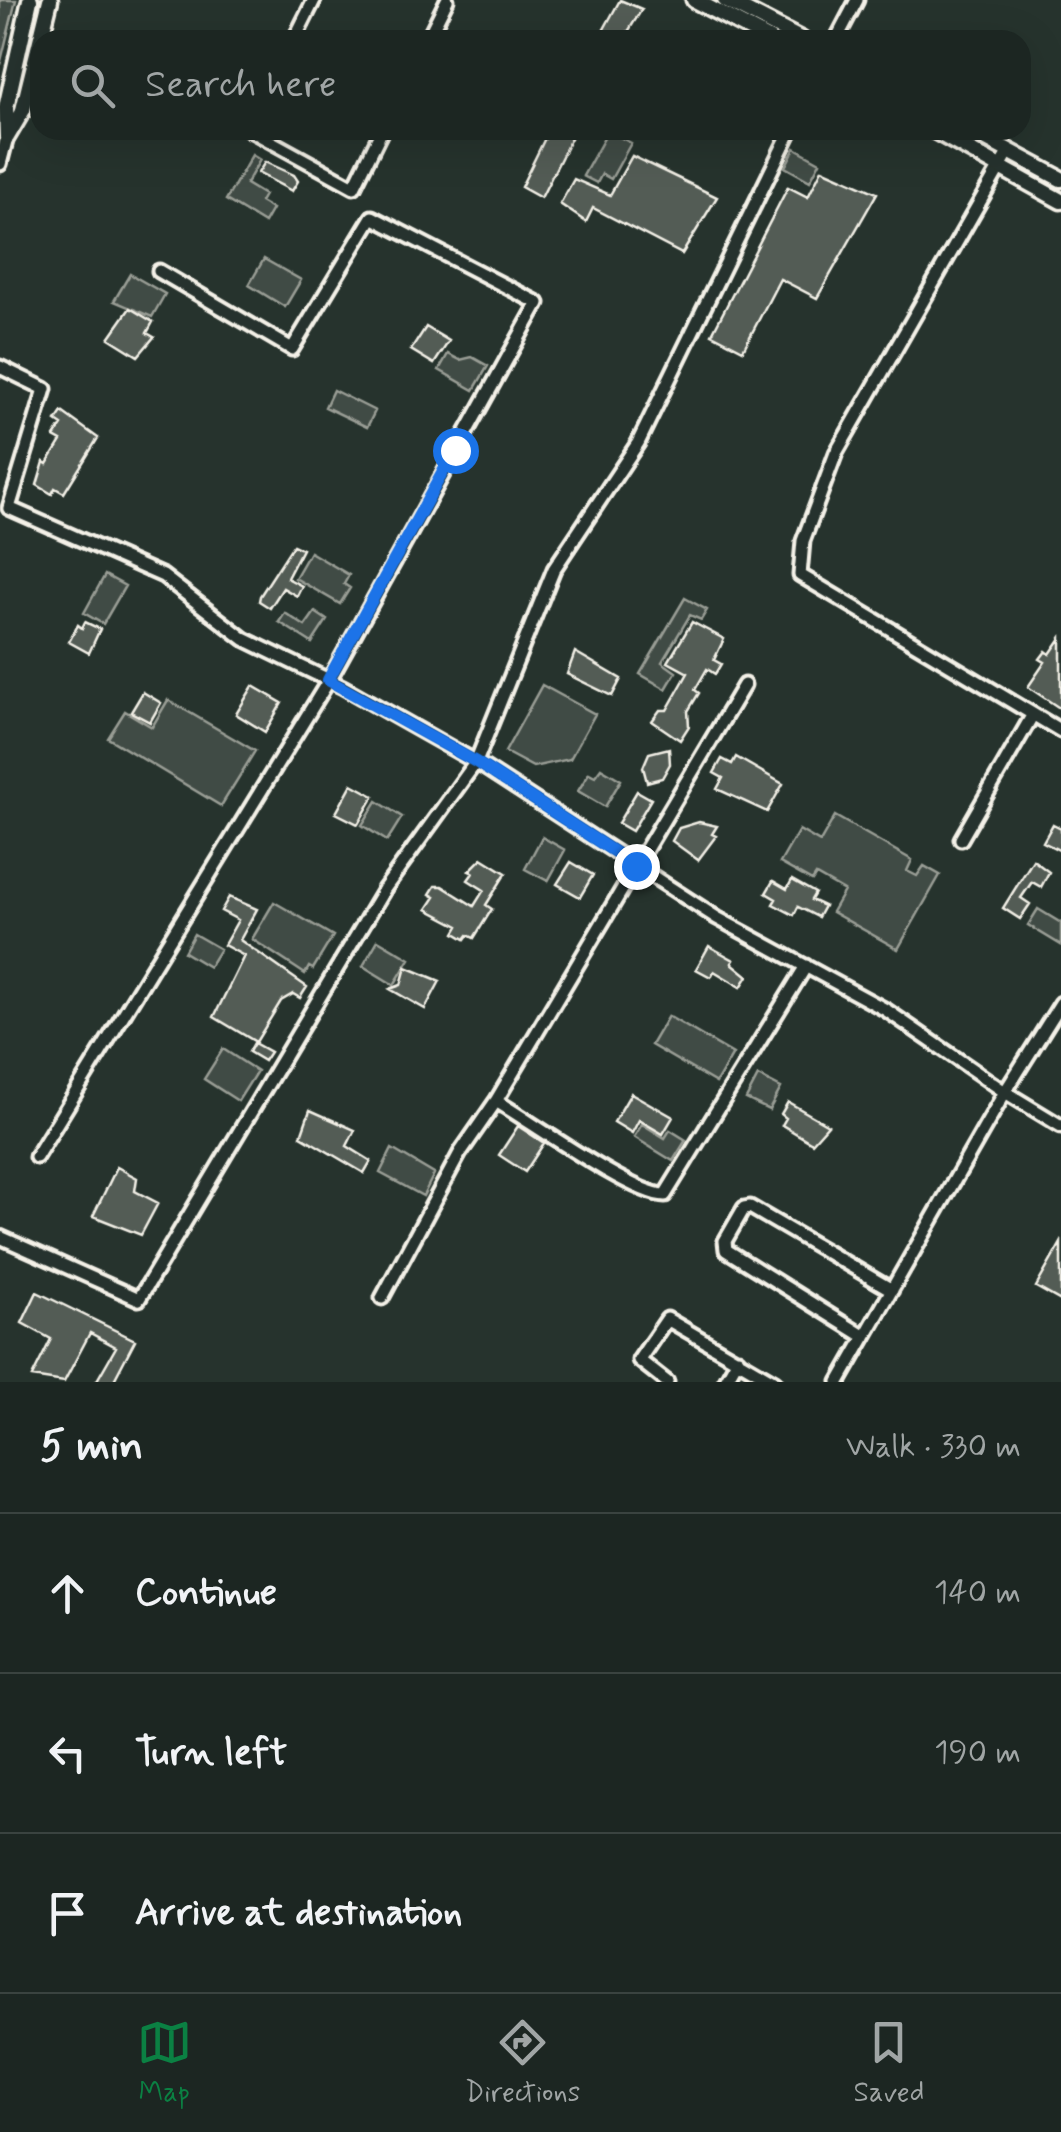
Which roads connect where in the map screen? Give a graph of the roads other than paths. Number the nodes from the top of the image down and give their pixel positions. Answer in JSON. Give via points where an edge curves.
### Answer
{"nodes":[{"id":1,"x":30,"y":0,"type":"edge"},
{"id":2,"x":50,"y":0,"type":"edge"},
{"id":3,"x":314,"y":0,"type":"edge"},
{"id":4,"x":447,"y":0,"type":"edge"},
{"id":5,"x":694,"y":0,"type":"edge"},
{"id":6,"x":726,"y":0,"type":"edge"},
{"id":7,"x":857,"y":0,"type":"edge"},
{"id":8,"x":42,"y":30,"type":"edge"},
{"id":9,"x":299,"y":30,"type":"edge"},
{"id":10,"x":432,"y":30,"type":"edge"},
{"id":11,"x":751,"y":30,"type":"edge"},
{"id":12,"x":783,"y":30,"type":"edge"},
{"id":13,"x":841,"y":30,"type":"edge"},
{"id":14,"x":30,"y":79,"type":"edge"},
{"id":15,"x":8,"y":138,"type":"junction"},
{"id":16,"x":268,"y":140,"type":"edge"},
{"id":17,"x":377,"y":140,"type":"edge"},
{"id":18,"x":786,"y":140,"type":"edge"},
{"id":19,"x":951,"y":140,"type":"edge"},
{"id":20,"x":989,"y":140,"type":"edge"},
{"id":21,"x":1009,"y":151,"type":"junction"},
{"id":22,"x":0,"y":164,"type":"edge"},
{"id":23,"x":998,"y":166,"type":"junction"},
{"id":24,"x":1061,"y":179,"type":"edge"},
{"id":25,"x":1061,"y":201,"type":"edge"},
{"id":26,"x":158,"y":272,"type":"dead end"},
{"id":27,"x":0,"y":366,"type":"edge"},
{"id":28,"x":328,"y":680,"type":"junction"},
{"id":29,"x":744,"y":685,"type":"dead end"},
{"id":30,"x":1032,"y":716,"type":"junction"},
{"id":31,"x":1061,"y":731,"type":"edge"},
{"id":32,"x":476,"y":762,"type":"junction"},
{"id":33,"x":960,"y":839,"type":"dead end"},
{"id":34,"x":636,"y":866,"type":"junction"},
{"id":35,"x":806,"y":966,"type":"junction"},
{"id":36,"x":1061,"y":1003,"type":"edge"},
{"id":37,"x":1005,"y":1092,"type":"junction"},
{"id":38,"x":496,"y":1101,"type":"junction"},
{"id":39,"x":1061,"y":1126,"type":"edge"},
{"id":40,"x":36,"y":1157,"type":"dead end"},
{"id":41,"x":0,"y":1237,"type":"edge"},
{"id":42,"x":892,"y":1290,"type":"junction"},
{"id":43,"x":382,"y":1298,"type":"dead end"},
{"id":44,"x":865,"y":1338,"type":"junction"},
{"id":45,"x":738,"y":1359,"type":"junction"},
{"id":46,"x":667,"y":1382,"type":"edge"},
{"id":47,"x":725,"y":1382,"type":"edge"},
{"id":48,"x":776,"y":1382,"type":"edge"},
{"id":49,"x":839,"y":1382,"type":"edge"}],
"edges":[{"from":1,"to":15,"type":"street","via":[[6,108]]},
{"from":2,"to":8,"type":"street"},
{"from":3,"to":9,"type":"street"},
{"from":4,"to":10,"type":"street"},
{"from":5,"to":11,"type":"street"},
{"from":6,"to":12,"type":"street"},
{"from":7,"to":13,"type":"street"},
{"from":14,"to":15,"type":"street"},
{"from":15,"to":22,"type":"street"},
{"from":16,"to":17,"type":"street","via":[[354,187]]},
{"from":18,"to":32,"type":"street","via":[[638,443],[554,569]]},
{"from":19,"to":23,"type":"street"},
{"from":20,"to":21,"type":"street"},
{"from":21,"to":23,"type":"street"},
{"from":21,"to":24,"type":"street"},
{"from":23,"to":25,"type":"street"},
{"from":23,"to":30,"type":"street","via":[[836,453],[802,541],[800,574]]},
{"from":26,"to":28,"type":"street","via":[[292,349],[372,217],[538,303]]},
{"from":27,"to":28,"type":"street","via":[[46,389],[10,508],[164,576],[244,638]]},
{"from":28,"to":32,"type":"street"},
{"from":28,"to":40,"type":"street"},
{"from":29,"to":34,"type":"street"},
{"from":30,"to":31,"type":"street"},
{"from":30,"to":33,"type":"street"},
{"from":32,"to":34,"type":"street"},
{"from":32,"to":41,"type":"street","via":[[385,888],[140,1299]]},
{"from":34,"to":35,"type":"street"},
{"from":34,"to":38,"type":"street"},
{"from":35,"to":37,"type":"street","via":[[886,1010]]},
{"from":35,"to":38,"type":"street","via":[[665,1195],[621,1177]]},
{"from":36,"to":37,"type":"street"},
{"from":37,"to":39,"type":"street"},
{"from":37,"to":42,"type":"street"},
{"from":38,"to":43,"type":"street","via":[[460,1153]]},
{"from":42,"to":44,"type":"street"},
{"from":42,"to":44,"type":"street","via":[[750,1206],[725,1241],[726,1250]]},
{"from":44,"to":49,"type":"street"},
{"from":45,"to":46,"type":"street","via":[[672,1319],[663,1320],[639,1360]]},
{"from":45,"to":47,"type":"street"},
{"from":45,"to":48,"type":"street"}]}
